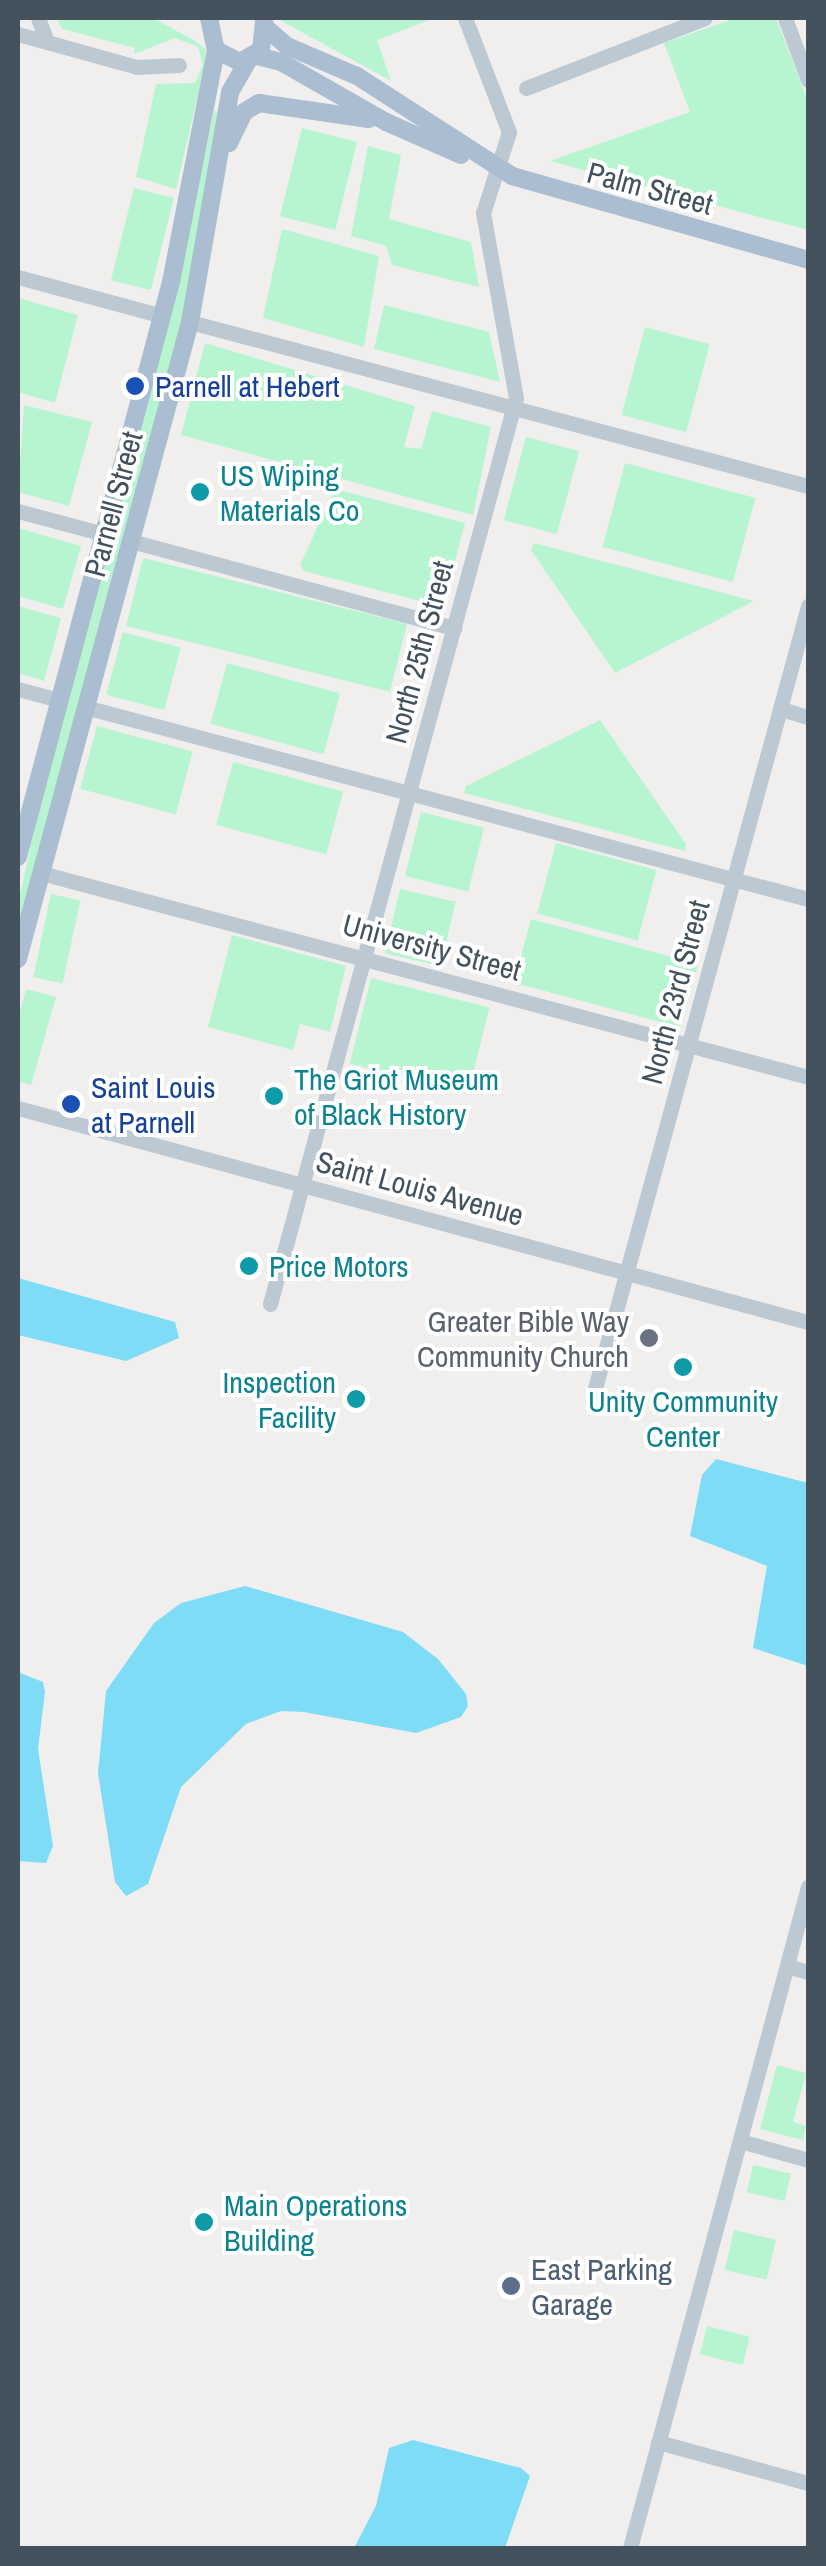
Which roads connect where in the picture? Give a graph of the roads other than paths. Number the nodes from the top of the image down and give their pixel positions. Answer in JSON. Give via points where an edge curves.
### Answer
{"nodes":[{"id":1,"x":38,"y":18,"type":"edge"},
{"id":2,"x":194,"y":18,"type":"edge"},
{"id":3,"x":465,"y":18,"type":"edge"},
{"id":4,"x":706,"y":18,"type":"edge"},
{"id":5,"x":786,"y":18,"type":"edge"},
{"id":6,"x":264,"y":22,"type":"edge"},
{"id":7,"x":678,"y":23,"type":"edge"},
{"id":8,"x":211,"y":33,"type":"edge"},
{"id":9,"x":18,"y":34,"type":"edge"},
{"id":10,"x":47,"y":42,"type":"junction"},
{"id":11,"x":252,"y":59,"type":"junction"},
{"id":12,"x":179,"y":64,"type":"dead end"},
{"id":13,"x":808,"y":80,"type":"edge"},
{"id":14,"x":526,"y":88,"type":"dead end"},
{"id":15,"x":386,"y":122,"type":"junction"},
{"id":16,"x":488,"y":165,"type":"junction"},
{"id":17,"x":215,"y":186,"type":"junction"},
{"id":18,"x":808,"y":260,"type":"edge"},
{"id":19,"x":18,"y":277,"type":"edge"},
{"id":20,"x":163,"y":316,"type":"junction"},
{"id":21,"x":190,"y":322,"type":"junction"},
{"id":22,"x":514,"y":408,"type":"junction"},
{"id":23,"x":808,"y":486,"type":"edge"},
{"id":24,"x":18,"y":511,"type":"edge"},
{"id":25,"x":104,"y":534,"type":"junction"},
{"id":26,"x":131,"y":541,"type":"junction"},
{"id":27,"x":808,"y":606,"type":"edge"},
{"id":28,"x":454,"y":628,"type":"junction"},
{"id":29,"x":18,"y":689,"type":"edge"},
{"id":30,"x":59,"y":700,"type":"junction"},
{"id":31,"x":85,"y":707,"type":"junction"},
{"id":32,"x":780,"y":709,"type":"junction"},
{"id":33,"x":808,"y":717,"type":"edge"},
{"id":34,"x":409,"y":794,"type":"junction"},
{"id":35,"x":18,"y":857,"type":"edge"},
{"id":36,"x":41,"y":872,"type":"junction"},
{"id":37,"x":734,"y":879,"type":"junction"},
{"id":38,"x":808,"y":899,"type":"edge"},
{"id":39,"x":365,"y":957,"type":"junction"},
{"id":40,"x":18,"y":960,"type":"edge"},
{"id":41,"x":690,"y":1044,"type":"junction"},
{"id":42,"x":808,"y":1077,"type":"edge"},
{"id":43,"x":18,"y":1108,"type":"edge"},
{"id":44,"x":304,"y":1186,"type":"junction"},
{"id":45,"x":628,"y":1273,"type":"junction"},
{"id":46,"x":270,"y":1304,"type":"dead end"},
{"id":47,"x":808,"y":1322,"type":"edge"},
{"id":48,"x":594,"y":1392,"type":"dead end"},
{"id":49,"x":808,"y":1888,"type":"edge"},
{"id":50,"x":787,"y":1966,"type":"junction"},
{"id":51,"x":808,"y":1972,"type":"edge"},
{"id":52,"x":740,"y":2141,"type":"junction"},
{"id":53,"x":808,"y":2160,"type":"edge"},
{"id":54,"x":658,"y":2442,"type":"junction"},
{"id":55,"x":808,"y":2483,"type":"edge"},
{"id":56,"x":630,"y":2548,"type":"edge"}],
"edges":[{"from":1,"to":10,"type":"street"},
{"from":2,"to":8,"type":"main road"},
{"from":3,"to":16,"type":"street","name":"North 25th Street","via":[[509,132]]},
{"from":4,"to":7,"type":"street"},
{"from":5,"to":13,"type":"street"},
{"from":6,"to":11,"type":"main road","name":"Parnell Street"},
{"from":6,"to":16,"type":"main road","via":[[286,46],[357,76]]},
{"from":7,"to":14,"type":"street"},
{"from":8,"to":11,"type":"main road"},
{"from":8,"to":20,"type":"main road","name":"Parnell Street"},
{"from":9,"to":10,"type":"street"},
{"from":10,"to":12,"type":"street","via":[[137,66]]},
{"from":11,"to":15,"type":"main road","via":[[281,62]]},
{"from":11,"to":17,"type":"main road","name":"Parnell Street","via":[[230,92]]},
{"from":15,"to":16,"type":"main road"},
{"from":15,"to":17,"type":"main road","via":[[289,103],[256,104],[236,123]]},
{"from":16,"to":18,"type":"main road","name":"Palm Street","via":[[544,188]]},
{"from":16,"to":22,"type":"street","name":"North 25th Street","via":[[483,213],[517,375]]},
{"from":17,"to":21,"type":"main road","name":"Parnell Street"},
{"from":19,"to":20,"type":"street"},
{"from":20,"to":25,"type":"main road","name":"Parnell Street"},
{"from":21,"to":22,"type":"street"},
{"from":21,"to":26,"type":"main road","name":"Parnell Street"},
{"from":22,"to":23,"type":"street"},
{"from":22,"to":28,"type":"street","name":"North 25th Street"},
{"from":24,"to":25,"type":"street"},
{"from":25,"to":30,"type":"main road","name":"Parnell Street"},
{"from":26,"to":28,"type":"street"},
{"from":26,"to":31,"type":"main road","name":"Parnell Street"},
{"from":27,"to":32,"type":"street","name":"North 23rd Street"},
{"from":28,"to":34,"type":"street","name":"North 25th Street"},
{"from":29,"to":30,"type":"street"},
{"from":30,"to":35,"type":"main road","name":"Parnell Street"},
{"from":31,"to":34,"type":"street"},
{"from":31,"to":36,"type":"main road","name":"Parnell Street"},
{"from":32,"to":33,"type":"street"},
{"from":32,"to":37,"type":"street","name":"North 23rd Street"},
{"from":34,"to":37,"type":"street"},
{"from":34,"to":39,"type":"street","name":"North 25th Street"},
{"from":36,"to":39,"type":"street","name":"University Street"},
{"from":36,"to":40,"type":"main road","name":"Parnell Street"},
{"from":37,"to":38,"type":"street"},
{"from":37,"to":41,"type":"street","name":"North 23rd Street"},
{"from":39,"to":41,"type":"street","name":"University Street"},
{"from":39,"to":44,"type":"street","name":"North 25th Street"},
{"from":41,"to":42,"type":"street","name":"University Street"},
{"from":41,"to":45,"type":"street","name":"North 23rd Street"},
{"from":43,"to":44,"type":"street","name":"Saint Louis Avenue"},
{"from":44,"to":45,"type":"street","name":"Saint Louis Avenue"},
{"from":44,"to":46,"type":"street","name":"North 25th Street"},
{"from":45,"to":47,"type":"street","name":"Saint Louis Avenue"},
{"from":45,"to":48,"type":"street","name":"North 23rd Street"},
{"from":49,"to":50,"type":"street"},
{"from":50,"to":51,"type":"street"},
{"from":50,"to":52,"type":"street"},
{"from":52,"to":53,"type":"street"},
{"from":52,"to":54,"type":"street"},
{"from":54,"to":55,"type":"street"},
{"from":54,"to":56,"type":"street"}]}
